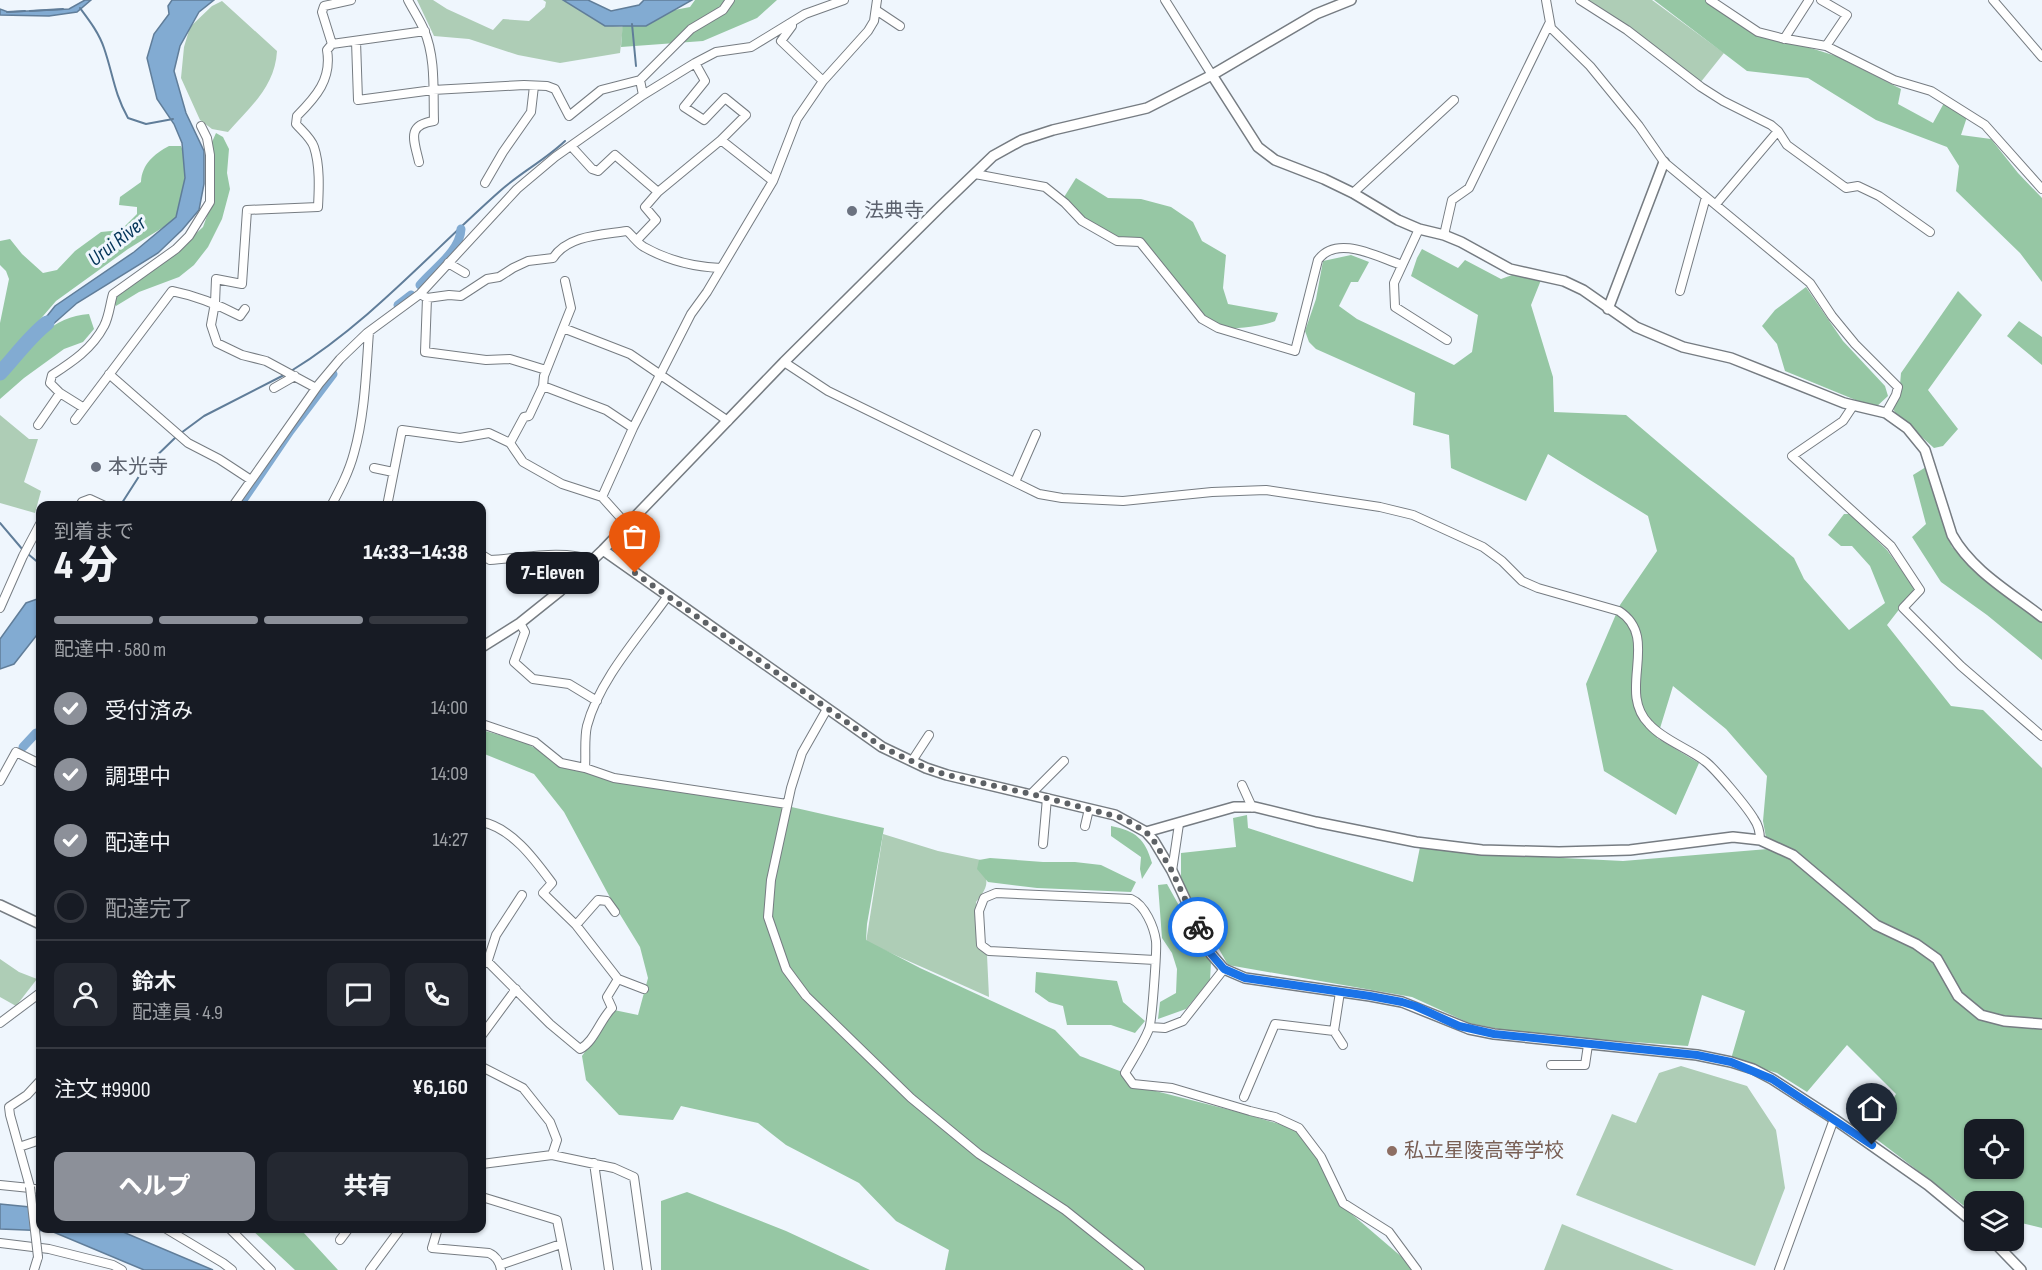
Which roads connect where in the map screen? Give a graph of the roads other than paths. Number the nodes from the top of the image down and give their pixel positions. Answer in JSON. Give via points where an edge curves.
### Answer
{"nodes":[{"id":1,"x":351,"y":0,"type":"edge"},
{"id":2,"x":408,"y":0,"type":"edge"},
{"id":3,"x":730,"y":0,"type":"edge"},
{"id":4,"x":844,"y":0,"type":"edge"},
{"id":5,"x":877,"y":0,"type":"edge"},
{"id":6,"x":1164,"y":0,"type":"edge"},
{"id":7,"x":1351,"y":0,"type":"edge"},
{"id":8,"x":1546,"y":0,"type":"edge"},
{"id":9,"x":1580,"y":0,"type":"edge"},
{"id":10,"x":1710,"y":0,"type":"edge"},
{"id":11,"x":1809,"y":0,"type":"edge"},
{"id":12,"x":1821,"y":0,"type":"edge"},
{"id":13,"x":1993,"y":0,"type":"edge"},
{"id":14,"x":876,"y":10,"type":"junction"},
{"id":15,"x":792,"y":22,"type":"junction"},
{"id":16,"x":1549,"y":24,"type":"junction"},
{"id":17,"x":900,"y":26,"type":"dead end"},
{"id":18,"x":425,"y":31,"type":"junction"},
{"id":19,"x":1784,"y":39,"type":"junction"},
{"id":20,"x":356,"y":41,"type":"junction"},
{"id":21,"x":332,"y":44,"type":"junction"},
{"id":22,"x":1826,"y":46,"type":"junction"},
{"id":23,"x":2042,"y":57,"type":"edge"},
{"id":24,"x":694,"y":63,"type":"junction"},
{"id":25,"x":1212,"y":75,"type":"junction"},
{"id":26,"x":639,"y":80,"type":"junction"},
{"id":27,"x":823,"y":81,"type":"junction"},
{"id":28,"x":534,"y":86,"type":"junction"},
{"id":29,"x":432,"y":90,"type":"junction"},
{"id":30,"x":642,"y":94,"type":"junction"},
{"id":31,"x":1454,"y":100,"type":"dead end"},
{"id":32,"x":201,"y":126,"type":"dead end"},
{"id":33,"x":1778,"y":131,"type":"junction"},
{"id":34,"x":721,"y":140,"type":"junction"},
{"id":35,"x":571,"y":146,"type":"junction"},
{"id":36,"x":419,"y":162,"type":"dead end"},
{"id":37,"x":1664,"y":162,"type":"junction"},
{"id":38,"x":975,"y":174,"type":"junction"},
{"id":39,"x":773,"y":181,"type":"junction"},
{"id":40,"x":485,"y":183,"type":"dead end"},
{"id":41,"x":2042,"y":189,"type":"edge"},
{"id":42,"x":658,"y":192,"type":"junction"},
{"id":43,"x":1353,"y":193,"type":"junction"},
{"id":44,"x":1706,"y":197,"type":"junction"},
{"id":45,"x":1716,"y":204,"type":"junction"},
{"id":46,"x":1419,"y":229,"type":"junction"},
{"id":47,"x":1930,"y":232,"type":"dead end"},
{"id":48,"x":1444,"y":235,"type":"junction"},
{"id":49,"x":637,"y":240,"type":"junction"},
{"id":50,"x":448,"y":262,"type":"junction"},
{"id":51,"x":1402,"y":265,"type":"junction"},
{"id":52,"x":722,"y":268,"type":"junction"},
{"id":53,"x":465,"y":273,"type":"dead end"},
{"id":54,"x":565,"y":281,"type":"dead end"},
{"id":55,"x":1680,"y":291,"type":"dead end"},
{"id":56,"x":424,"y":296,"type":"junction"},
{"id":57,"x":215,"y":303,"type":"junction"},
{"id":58,"x":245,"y":309,"type":"dead end"},
{"id":59,"x":1608,"y":309,"type":"junction"},
{"id":60,"x":563,"y":328,"type":"junction"},
{"id":61,"x":369,"y":332,"type":"junction"},
{"id":62,"x":1447,"y":340,"type":"dead end"},
{"id":63,"x":784,"y":362,"type":"junction"},
{"id":64,"x":546,"y":370,"type":"junction"},
{"id":65,"x":109,"y":374,"type":"junction"},
{"id":66,"x":660,"y":374,"type":"junction"},
{"id":67,"x":294,"y":376,"type":"junction"},
{"id":68,"x":543,"y":386,"type":"junction"},
{"id":69,"x":273,"y":388,"type":"dead end"},
{"id":70,"x":316,"y":388,"type":"junction"},
{"id":71,"x":60,"y":393,"type":"junction"},
{"id":72,"x":1852,"y":406,"type":"junction"},
{"id":73,"x":84,"y":408,"type":"junction"},
{"id":74,"x":1886,"y":413,"type":"junction"},
{"id":75,"x":75,"y":420,"type":"dead end"},
{"id":76,"x":728,"y":421,"type":"junction"},
{"id":77,"x":38,"y":425,"type":"dead end"},
{"id":78,"x":633,"y":428,"type":"junction"},
{"id":79,"x":1036,"y":434,"type":"dead end"},
{"id":80,"x":510,"y":442,"type":"junction"},
{"id":81,"x":374,"y":468,"type":"dead end"},
{"id":82,"x":393,"y":472,"type":"junction"},
{"id":83,"x":251,"y":480,"type":"junction"},
{"id":84,"x":1015,"y":482,"type":"junction"},
{"id":85,"x":602,"y":497,"type":"junction"},
{"id":86,"x":236,"y":501,"type":"edge"},
{"id":87,"x":334,"y":501,"type":"edge"},
{"id":88,"x":388,"y":501,"type":"edge"},
{"id":89,"x":628,"y":526,"type":"junction"},
{"id":90,"x":36,"y":532,"type":"edge"},
{"id":91,"x":603,"y":550,"type":"junction"},
{"id":92,"x":486,"y":558,"type":"edge"},
{"id":93,"x":593,"y":560,"type":"junction"},
{"id":94,"x":667,"y":597,"type":"junction"},
{"id":95,"x":0,"y":608,"type":"edge"},
{"id":96,"x":2042,"y":617,"type":"edge"},
{"id":97,"x":520,"y":623,"type":"junction"},
{"id":98,"x":486,"y":644,"type":"edge"},
{"id":99,"x":597,"y":701,"type":"junction"},
{"id":100,"x":827,"y":709,"type":"junction"},
{"id":101,"x":486,"y":725,"type":"edge"},
{"id":102,"x":929,"y":735,"type":"dead end"},
{"id":103,"x":2042,"y":736,"type":"edge"},
{"id":104,"x":912,"y":761,"type":"junction"},
{"id":105,"x":1064,"y":761,"type":"dead end"},
{"id":106,"x":36,"y":763,"type":"edge"},
{"id":107,"x":585,"y":768,"type":"junction"},
{"id":108,"x":0,"y":782,"type":"edge"},
{"id":109,"x":1242,"y":785,"type":"dead end"},
{"id":110,"x":1031,"y":794,"type":"junction"},
{"id":111,"x":1047,"y":798,"type":"junction"},
{"id":112,"x":787,"y":804,"type":"junction"},
{"id":113,"x":1252,"y":807,"type":"junction"},
{"id":114,"x":1089,"y":809,"type":"junction"},
{"id":115,"x":486,"y":824,"type":"edge"},
{"id":116,"x":1179,"y":824,"type":"junction"},
{"id":117,"x":1085,"y":826,"type":"dead end"},
{"id":118,"x":1146,"y":832,"type":"junction"},
{"id":119,"x":1761,"y":840,"type":"junction"},
{"id":120,"x":1043,"y":844,"type":"dead end"},
{"id":121,"x":1172,"y":871,"type":"junction"},
{"id":122,"x":522,"y":895,"type":"dead end"},
{"id":123,"x":0,"y":905,"type":"edge"},
{"id":124,"x":615,"y":912,"type":"dead end"},
{"id":125,"x":36,"y":922,"type":"edge"},
{"id":126,"x":576,"y":925,"type":"junction"},
{"id":127,"x":486,"y":955,"type":"edge"},
{"id":128,"x":1155,"y":960,"type":"junction"},
{"id":129,"x":486,"y":961,"type":"edge"},
{"id":130,"x":1224,"y":969,"type":"junction"},
{"id":131,"x":618,"y":979,"type":"junction"},
{"id":132,"x":516,"y":989,"type":"junction"},
{"id":133,"x":644,"y":989,"type":"dead end"},
{"id":134,"x":1340,"y":992,"type":"junction"},
{"id":135,"x":36,"y":996,"type":"edge"},
{"id":136,"x":0,"y":1023,"type":"edge"},
{"id":137,"x":2042,"y":1024,"type":"edge"},
{"id":138,"x":1150,"y":1027,"type":"junction"},
{"id":139,"x":486,"y":1030,"type":"edge"},
{"id":140,"x":1334,"y":1031,"type":"junction"},
{"id":141,"x":1343,"y":1045,"type":"dead end"},
{"id":142,"x":1588,"y":1045,"type":"junction"},
{"id":143,"x":1551,"y":1065,"type":"dead end"},
{"id":144,"x":486,"y":1069,"type":"edge"},
{"id":145,"x":36,"y":1085,"type":"edge"},
{"id":146,"x":1244,"y":1097,"type":"dead end"},
{"id":147,"x":1834,"y":1119,"type":"junction"},
{"id":148,"x":36,"y":1141,"type":"edge"},
{"id":149,"x":19,"y":1147,"type":"junction"},
{"id":150,"x":552,"y":1155,"type":"junction"},
{"id":151,"x":486,"y":1163,"type":"edge"},
{"id":152,"x":594,"y":1163,"type":"junction"},
{"id":153,"x":0,"y":1185,"type":"edge"},
{"id":154,"x":30,"y":1187,"type":"junction"},
{"id":155,"x":36,"y":1188,"type":"edge"},
{"id":156,"x":486,"y":1198,"type":"edge"},
{"id":157,"x":1964,"y":1214,"type":"edge"},
{"id":158,"x":174,"y":1233,"type":"edge"},
{"id":159,"x":234,"y":1233,"type":"edge"},
{"id":160,"x":345,"y":1233,"type":"edge"},
{"id":161,"x":397,"y":1233,"type":"edge"},
{"id":162,"x":436,"y":1233,"type":"edge"},
{"id":163,"x":340,"y":1240,"type":"dead end"},
{"id":164,"x":3,"y":1244,"type":"edge"},
{"id":165,"x":561,"y":1244,"type":"junction"},
{"id":166,"x":2003,"y":1251,"type":"edge"},
{"id":167,"x":501,"y":1267,"type":"edge"},
{"id":168,"x":34,"y":1270,"type":"edge"},
{"id":169,"x":122,"y":1270,"type":"edge"},
{"id":170,"x":232,"y":1270,"type":"edge"},
{"id":171,"x":271,"y":1270,"type":"edge"},
{"id":172,"x":370,"y":1270,"type":"edge"},
{"id":173,"x":567,"y":1270,"type":"edge"},
{"id":174,"x":609,"y":1270,"type":"edge"},
{"id":175,"x":647,"y":1270,"type":"edge"},
{"id":176,"x":1140,"y":1270,"type":"edge"},
{"id":177,"x":1417,"y":1270,"type":"edge"},
{"id":178,"x":1779,"y":1270,"type":"edge"},
{"id":179,"x":2021,"y":1270,"type":"edge"}],
"edges":[{"from":1,"to":21,"type":"street","via":[[324,6],[322,12]]},
{"from":2,"to":18,"type":"street"},
{"from":3,"to":26,"type":"street","via":[[723,10],[691,29]]},
{"from":4,"to":15,"type":"street"},
{"from":5,"to":14,"type":"street"},
{"from":6,"to":25,"type":"street"},
{"from":7,"to":25,"type":"street","via":[[1316,14]]},
{"from":8,"to":16,"type":"street"},
{"from":9,"to":33,"type":"street","via":[[1627,30],[1701,87]]},
{"from":10,"to":19,"type":"street","via":[[1758,32]]},
{"from":11,"to":19,"type":"street"},
{"from":12,"to":22,"type":"street","via":[[1847,15]]},
{"from":13,"to":23,"type":"street"},
{"from":14,"to":17,"type":"street"},
{"from":14,"to":27,"type":"street","via":[[868,31]]},
{"from":15,"to":24,"type":"street","via":[[751,47],[716,52]]},
{"from":15,"to":27,"type":"street","via":[[781,41]]},
{"from":16,"to":37,"type":"street","via":[[1590,66]]},
{"from":16,"to":48,"type":"street","via":[[1469,188],[1452,200]]},
{"from":18,"to":20,"type":"street"},
{"from":18,"to":29,"type":"street","via":[[431,56]]},
{"from":19,"to":22,"type":"street"},
{"from":20,"to":21,"type":"street"},
{"from":20,"to":29,"type":"street","via":[[358,100]]},
{"from":21,"to":57,"type":"street","via":[[327,50],[326,74],[316,97],[297,116],[296,124],[314,147],[318,207],[247,210],[242,284],[216,279]]},
{"from":22,"to":41,"type":"street","via":[[1894,80],[1931,91],[1985,125]]},
{"from":24,"to":30,"type":"street"},
{"from":24,"to":34,"type":"street","via":[[705,81],[684,107],[704,120],[725,98],[746,115]]},
{"from":25,"to":38,"type":"street","via":[[1148,108],[1022,141],[993,156]]},
{"from":25,"to":43,"type":"street","via":[[1258,147],[1275,160]]},
{"from":26,"to":28,"type":"street","via":[[601,90],[569,116],[555,89]]},
{"from":26,"to":30,"type":"street"},
{"from":27,"to":39,"type":"street","via":[[796,119]]},
{"from":28,"to":29,"type":"street"},
{"from":28,"to":40,"type":"street","via":[[531,112]]},
{"from":29,"to":36,"type":"street","via":[[434,121],[423,122],[413,136]]},
{"from":30,"to":35,"type":"street"},
{"from":31,"to":43,"type":"street"},
{"from":32,"to":71,"type":"street","via":[[210,155],[210,202],[176,249],[113,294],[106,324],[98,335],[83,354],[52,375],[50,383]]},
{"from":33,"to":45,"type":"street"},
{"from":33,"to":47,"type":"street","via":[[1787,144],[1846,188],[1858,186],[1879,196]]},
{"from":34,"to":39,"type":"street"},
{"from":34,"to":42,"type":"street"},
{"from":35,"to":42,"type":"street","via":[[598,171],[615,155]]},
{"from":35,"to":50,"type":"street","via":[[517,189]]},
{"from":37,"to":44,"type":"street"},
{"from":37,"to":59,"type":"street"},
{"from":38,"to":51,"type":"street","via":[[1045,187],[1082,221],[1117,241],[1140,242],[1202,319],[1218,328],[1295,351],[1322,254],[1345,247]]},
{"from":38,"to":63,"type":"street"},
{"from":39,"to":52,"type":"street"},
{"from":42,"to":49,"type":"street","via":[[645,207],[656,220]]},
{"from":43,"to":46,"type":"street"},
{"from":44,"to":45,"type":"street"},
{"from":44,"to":55,"type":"street"},
{"from":45,"to":74,"type":"street","via":[[1810,283],[1855,344],[1898,387]]},
{"from":46,"to":48,"type":"street"},
{"from":46,"to":51,"type":"street"},
{"from":48,"to":59,"type":"street","via":[[1510,269],[1564,281]]},
{"from":49,"to":52,"type":"street","via":[[642,246],[680,262]]},
{"from":49,"to":56,"type":"street","via":[[627,231],[580,238],[559,249],[553,258],[513,267],[461,296]]},
{"from":50,"to":53,"type":"street"},
{"from":50,"to":56,"type":"street"},
{"from":51,"to":62,"type":"street","via":[[1394,283],[1395,307]]},
{"from":52,"to":66,"type":"street","via":[[691,314]]},
{"from":54,"to":60,"type":"street","via":[[571,308]]},
{"from":56,"to":61,"type":"street"},
{"from":56,"to":64,"type":"street","via":[[424,352],[510,359]]},
{"from":57,"to":58,"type":"street","via":[[240,316]]},
{"from":57,"to":65,"type":"street","via":[[172,291]]},
{"from":57,"to":67,"type":"street","via":[[211,325],[217,343]]},
{"from":59,"to":72,"type":"street","via":[[1636,327],[1683,347],[1731,358]]},
{"from":60,"to":64,"type":"street"},
{"from":60,"to":66,"type":"street","via":[[630,354]]},
{"from":61,"to":70,"type":"street"},
{"from":61,"to":87,"type":"street","via":[[354,453]]},
{"from":63,"to":76,"type":"street"},
{"from":63,"to":84,"type":"street","via":[[828,392]]},
{"from":64,"to":68,"type":"street"},
{"from":65,"to":73,"type":"street"},
{"from":65,"to":83,"type":"street","via":[[188,444]]},
{"from":66,"to":76,"type":"street"},
{"from":66,"to":78,"type":"street"},
{"from":67,"to":69,"type":"street"},
{"from":67,"to":70,"type":"street"},
{"from":68,"to":78,"type":"street","via":[[606,410]]},
{"from":68,"to":80,"type":"street","via":[[529,416],[524,417]]},
{"from":70,"to":83,"type":"street"},
{"from":71,"to":73,"type":"street"},
{"from":71,"to":77,"type":"street"},
{"from":72,"to":74,"type":"street"},
{"from":72,"to":103,"type":"street","via":[[1843,421],[1792,456],[1891,546],[1920,590],[1903,608],[1961,666]]},
{"from":73,"to":75,"type":"street"},
{"from":74,"to":96,"type":"street","via":[[1907,428],[1925,450],[1959,547],[1975,565]]},
{"from":76,"to":89,"type":"street"},
{"from":78,"to":85,"type":"street"},
{"from":79,"to":84,"type":"street"},
{"from":80,"to":82,"type":"street","via":[[489,433],[460,438],[402,430]]},
{"from":80,"to":85,"type":"street","via":[[523,462],[562,484]]},
{"from":81,"to":82,"type":"street"},
{"from":82,"to":88,"type":"street"},
{"from":83,"to":86,"type":"street"},
{"from":84,"to":119,"type":"street","via":[[1039,494],[1062,498],[1143,501],[1266,490],[1380,507],[1413,515],[1483,547],[1522,581],[1538,588],[1620,611],[1629,617],[1639,637],[1635,695],[1641,713],[1649,725],[1707,763],[1754,819]]},
{"from":85,"to":89,"type":"street"},
{"from":89,"to":91,"type":"street"},
{"from":90,"to":95,"type":"street"},
{"from":91,"to":93,"type":"street"},
{"from":91,"to":94,"type":"street"},
{"from":92,"to":93,"type":"street","via":[[580,555]]},
{"from":93,"to":97,"type":"street"},
{"from":94,"to":99,"type":"street","via":[[626,651]]},
{"from":94,"to":100,"type":"street"},
{"from":97,"to":98,"type":"street"},
{"from":97,"to":99,"type":"street","via":[[525,632],[513,662],[533,680],[568,684]]},
{"from":99,"to":107,"type":"street","via":[[587,728]]},
{"from":100,"to":104,"type":"street","via":[[882,747]]},
{"from":100,"to":112,"type":"street","via":[[802,753]]},
{"from":101,"to":107,"type":"street","via":[[535,742],[561,763]]},
{"from":102,"to":104,"type":"street"},
{"from":104,"to":110,"type":"street","via":[[947,775]]},
{"from":105,"to":110,"type":"street"},
{"from":106,"to":108,"type":"street","via":[[16,752]]},
{"from":107,"to":112,"type":"street","via":[[614,778]]},
{"from":109,"to":113,"type":"street"},
{"from":110,"to":111,"type":"street"},
{"from":111,"to":114,"type":"street"},
{"from":111,"to":120,"type":"street"},
{"from":112,"to":176,"type":"street","via":[[771,880],[768,916],[786,969],[806,996],[911,1098],[979,1154],[1065,1210]]},
{"from":113,"to":116,"type":"street","via":[[1234,807]]},
{"from":113,"to":119,"type":"street","via":[[1416,842],[1482,849],[1630,850],[1732,837]]},
{"from":114,"to":117,"type":"street"},
{"from":114,"to":118,"type":"street","via":[[1123,818]]},
{"from":115,"to":126,"type":"street","via":[[529,852],[552,883],[543,893]]},
{"from":116,"to":118,"type":"street"},
{"from":116,"to":121,"type":"street"},
{"from":118,"to":121,"type":"street"},
{"from":119,"to":137,"type":"street","via":[[1793,855],[1876,925],[1916,944],[1936,960],[1958,996],[1981,1015]]},
{"from":121,"to":130,"type":"street","via":[[1211,954]]},
{"from":122,"to":127,"type":"street"},
{"from":123,"to":125,"type":"street"},
{"from":124,"to":126,"type":"street","via":[[607,901],[598,900]]},
{"from":126,"to":131,"type":"street"},
{"from":128,"to":128,"type":"street","via":[[989,951],[981,945],[979,911],[984,898],[996,893],[1131,899],[1146,914],[1156,941]]},
{"from":128,"to":138,"type":"street"},
{"from":129,"to":132,"type":"street"},
{"from":130,"to":134,"type":"street","via":[[1245,978]]},
{"from":130,"to":138,"type":"street","via":[[1183,1021],[1165,1028]]},
{"from":131,"to":132,"type":"street","via":[[607,996],[612,1008],[580,1049]]},
{"from":131,"to":133,"type":"street"},
{"from":132,"to":139,"type":"street"},
{"from":134,"to":140,"type":"street"},
{"from":134,"to":142,"type":"street","via":[[1402,1002],[1459,1026],[1494,1034]]},
{"from":135,"to":136,"type":"street"},
{"from":138,"to":177,"type":"street","via":[[1125,1073],[1133,1084],[1172,1088],[1275,1117],[1299,1128],[1321,1157],[1343,1203],[1389,1232]]},
{"from":140,"to":141,"type":"street"},
{"from":140,"to":146,"type":"street","via":[[1275,1024]]},
{"from":142,"to":143,"type":"street","via":[[1585,1065]]},
{"from":142,"to":147,"type":"street","via":[[1731,1062],[1772,1079]]},
{"from":144,"to":150,"type":"street","via":[[523,1088],[550,1122],[557,1140]]},
{"from":145,"to":149,"type":"street","via":[[9,1107]]},
{"from":147,"to":157,"type":"street"},
{"from":147,"to":178,"type":"street"},
{"from":148,"to":149,"type":"street"},
{"from":149,"to":154,"type":"street"},
{"from":150,"to":151,"type":"street"},
{"from":150,"to":152,"type":"street"},
{"from":152,"to":174,"type":"street"},
{"from":152,"to":175,"type":"street","via":[[634,1177]]},
{"from":153,"to":154,"type":"street"},
{"from":154,"to":155,"type":"street"},
{"from":154,"to":168,"type":"street","bridge":true,"via":[[38,1257]]},
{"from":156,"to":165,"type":"street","via":[[556,1220]]},
{"from":158,"to":170,"type":"street"},
{"from":159,"to":171,"type":"street"},
{"from":160,"to":163,"type":"street"},
{"from":161,"to":172,"type":"street"},
{"from":162,"to":167,"type":"street","via":[[432,1248],[489,1253]]},
{"from":164,"to":169,"type":"street","via":[[49,1249]]},
{"from":165,"to":167,"type":"street"},
{"from":165,"to":173,"type":"street"},
{"from":166,"to":179,"type":"street"}]}
